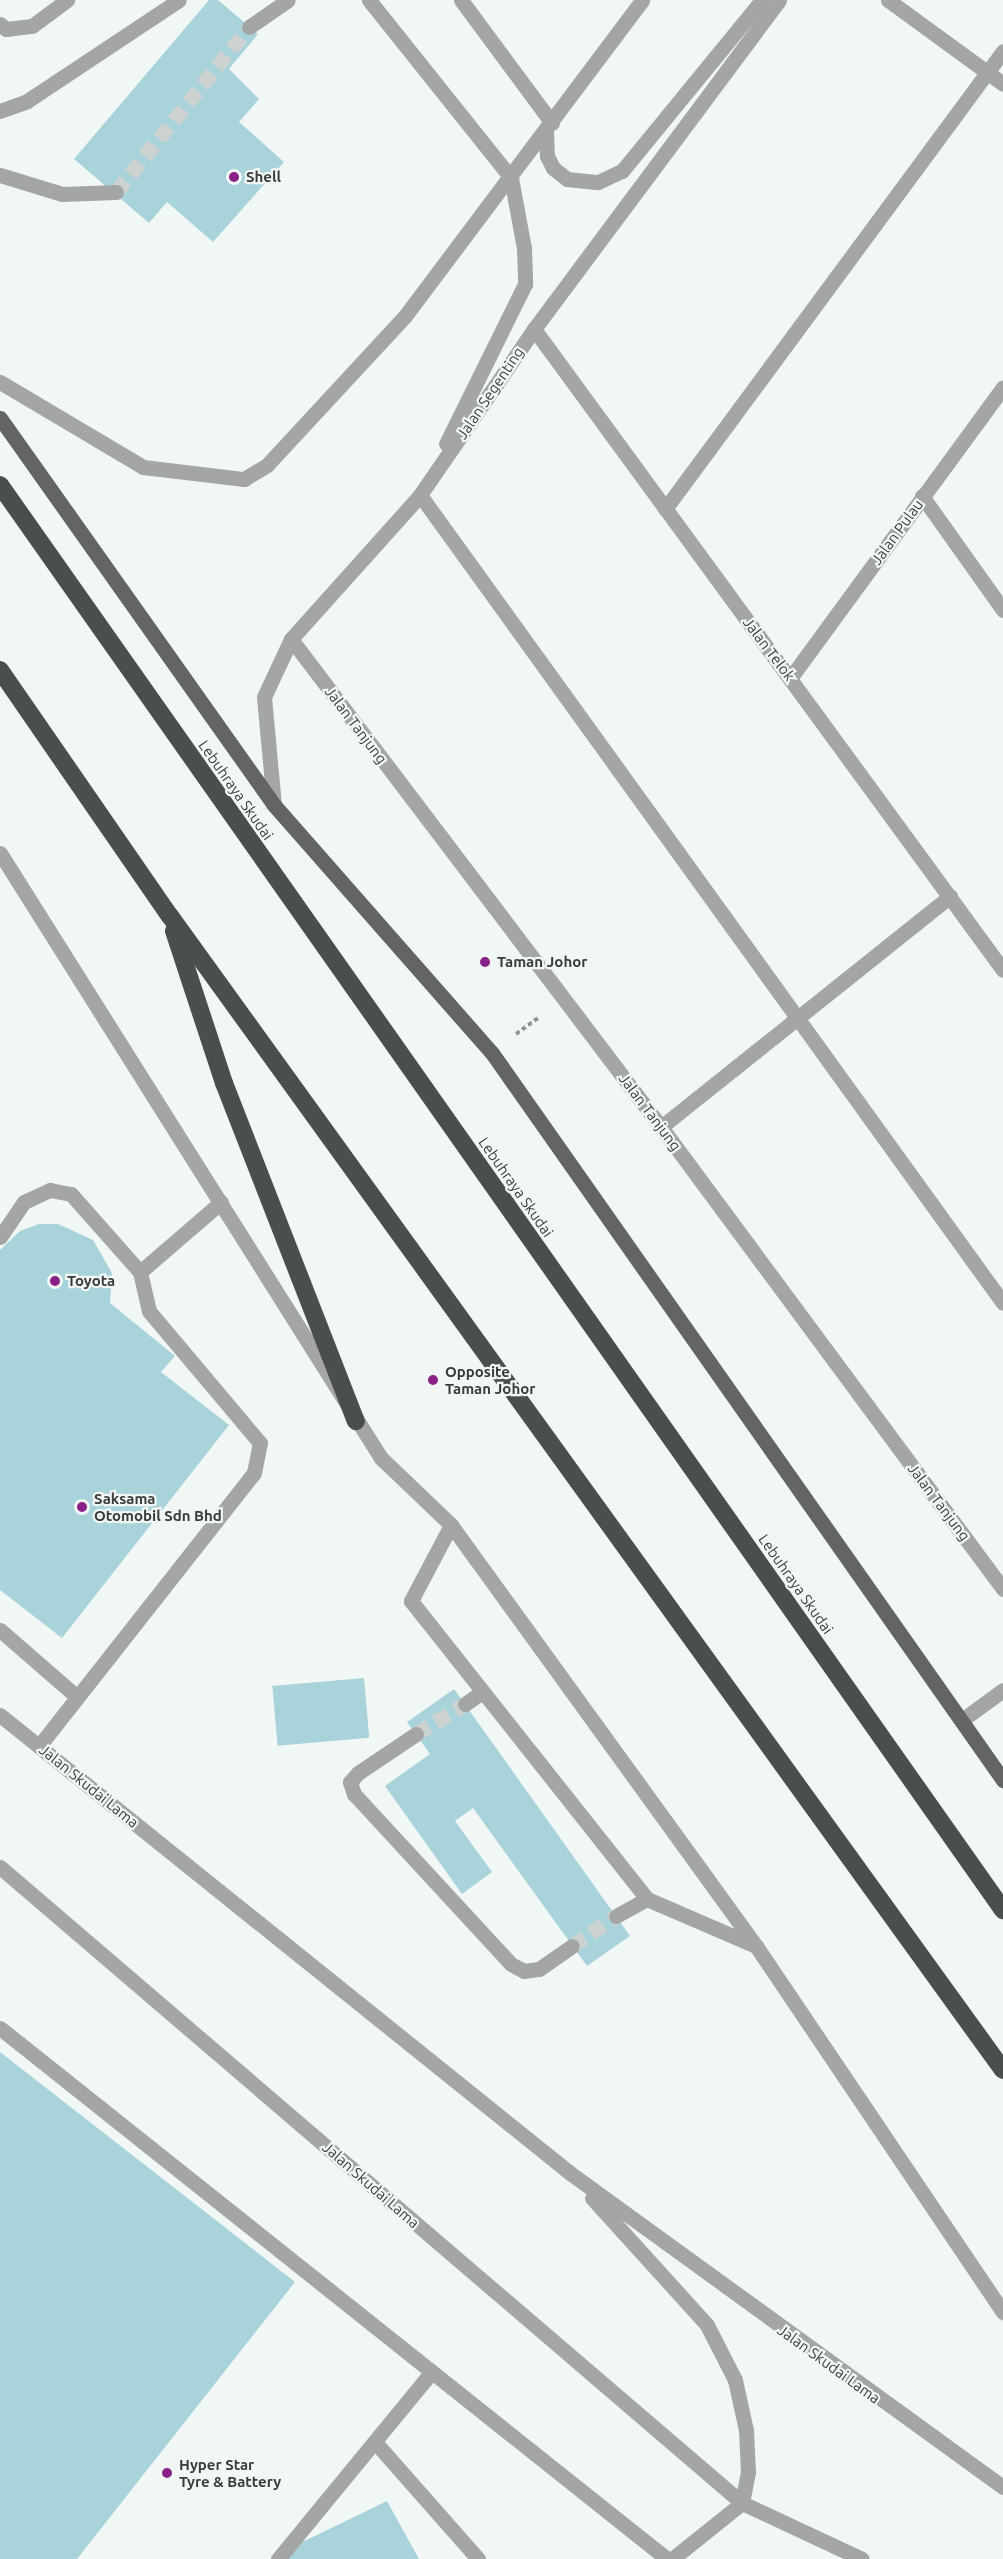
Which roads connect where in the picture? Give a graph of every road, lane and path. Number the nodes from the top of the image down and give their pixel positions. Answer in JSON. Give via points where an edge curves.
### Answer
{"nodes":[{"id":1,"x":67,"y":0,"type":"edge"},
{"id":2,"x":178,"y":0,"type":"edge"},
{"id":3,"x":288,"y":0,"type":"edge"},
{"id":4,"x":369,"y":0,"type":"edge"},
{"id":5,"x":461,"y":0,"type":"edge"},
{"id":6,"x":642,"y":0,"type":"edge"},
{"id":7,"x":762,"y":0,"type":"edge"},
{"id":8,"x":779,"y":0,"type":"edge"},
{"id":9,"x":888,"y":0,"type":"edge"},
{"id":10,"x":0,"y":24,"type":"edge"},
{"id":11,"x":249,"y":27,"type":"tunnel mouth"},
{"id":12,"x":1003,"y":51,"type":"edge"},
{"id":13,"x":988,"y":72,"type":"junction"},
{"id":14,"x":1003,"y":84,"type":"edge"},
{"id":15,"x":0,"y":111,"type":"edge"},
{"id":16,"x":549,"y":127,"type":"junction"},
{"id":17,"x":0,"y":175,"type":"edge"},
{"id":18,"x":511,"y":178,"type":"junction"},
{"id":19,"x":116,"y":192,"type":"dead end"},
{"id":20,"x":534,"y":329,"type":"junction"},
{"id":21,"x":0,"y":382,"type":"edge"},
{"id":22,"x":1003,"y":387,"type":"edge"},
{"id":23,"x":0,"y":418,"type":"edge"},
{"id":24,"x":0,"y":485,"type":"edge"},
{"id":25,"x":420,"y":495,"type":"junction"},
{"id":26,"x":922,"y":496,"type":"junction"},
{"id":27,"x":665,"y":509,"type":"junction"},
{"id":28,"x":1003,"y":610,"type":"edge"},
{"id":29,"x":291,"y":639,"type":"junction"},
{"id":30,"x":0,"y":670,"type":"edge"},
{"id":31,"x":791,"y":677,"type":"junction"},
{"id":32,"x":274,"y":805,"type":"junction"},
{"id":33,"x":0,"y":853,"type":"edge"},
{"id":34,"x":950,"y":896,"type":"junction"},
{"id":35,"x":170,"y":916,"type":"junction"},
{"id":36,"x":1003,"y":970,"type":"edge"},
{"id":37,"x":563,"y":998,"type":"junction"},
{"id":38,"x":797,"y":1017,"type":"junction"},
{"id":39,"x":492,"y":1053,"type":"junction"},
{"id":40,"x":661,"y":1127,"type":"junction"},
{"id":41,"x":221,"y":1202,"type":"junction"},
{"id":42,"x":0,"y":1237,"type":"edge"},
{"id":43,"x":140,"y":1272,"type":"junction"},
{"id":44,"x":1003,"y":1303,"type":"edge"},
{"id":45,"x":356,"y":1421,"type":"junction"},
{"id":46,"x":451,"y":1525,"type":"junction"},
{"id":47,"x":1003,"y":1589,"type":"edge"},
{"id":48,"x":0,"y":1630,"type":"edge"},
{"id":49,"x":1003,"y":1690,"type":"edge"},
{"id":50,"x":482,"y":1692,"type":"junction"},
{"id":51,"x":77,"y":1697,"type":"junction"},
{"id":52,"x":465,"y":1704,"type":"tunnel mouth"},
{"id":53,"x":0,"y":1715,"type":"edge"},
{"id":54,"x":963,"y":1720,"type":"junction"},
{"id":55,"x":416,"y":1734,"type":"tunnel mouth"},
{"id":56,"x":39,"y":1746,"type":"junction"},
{"id":57,"x":1003,"y":1780,"type":"edge"},
{"id":58,"x":0,"y":1867,"type":"edge"},
{"id":59,"x":647,"y":1899,"type":"junction"},
{"id":60,"x":1003,"y":1910,"type":"edge"},
{"id":61,"x":616,"y":1916,"type":"tunnel mouth"},
{"id":62,"x":572,"y":1947,"type":"tunnel mouth"},
{"id":63,"x":756,"y":1947,"type":"junction"},
{"id":64,"x":0,"y":2028,"type":"edge"},
{"id":65,"x":1003,"y":2070,"type":"edge"},
{"id":66,"x":570,"y":2174,"type":"junction"},
{"id":67,"x":1003,"y":2312,"type":"edge"},
{"id":68,"x":431,"y":2373,"type":"junction"},
{"id":69,"x":375,"y":2442,"type":"junction"},
{"id":70,"x":1003,"y":2487,"type":"edge"},
{"id":71,"x":742,"y":2503,"type":"junction"},
{"id":72,"x":278,"y":2559,"type":"edge"},
{"id":73,"x":478,"y":2559,"type":"edge"},
{"id":74,"x":667,"y":2559,"type":"edge"},
{"id":75,"x":672,"y":2559,"type":"edge"},
{"id":76,"x":862,"y":2559,"type":"edge"}],
"edges":[{"from":1,"to":10,"type":"street","via":[[32,26],[6,29]]},
{"from":2,"to":15,"type":"street","via":[[27,101]]},
{"from":3,"to":11,"type":"street"},
{"from":4,"to":18,"type":"street"},
{"from":5,"to":16,"type":"street"},
{"from":6,"to":16,"type":"street"},
{"from":7,"to":16,"type":"street","via":[[622,171],[598,182],[567,179],[553,168],[547,156]]},
{"from":8,"to":20,"type":"street","name":"Jalan Segenting"},
{"from":9,"to":13,"type":"street"},
{"from":12,"to":13,"type":"street"},
{"from":13,"to":14,"type":"street"},
{"from":13,"to":27,"type":"street"},
{"from":16,"to":18,"type":"street"},
{"from":17,"to":19,"type":"street","via":[[62,194]]},
{"from":18,"to":21,"type":"street","via":[[405,316],[267,465],[244,479],[143,467]]},
{"from":18,"to":25,"type":"street","via":[[524,248],[525,284]]},
{"from":20,"to":25,"type":"street","name":"Jalan Segenting"},
{"from":20,"to":27,"type":"street","name":"Jalan Telok"},
{"from":22,"to":26,"type":"street","name":"Jalan Pulau"},
{"from":23,"to":32,"type":"main road"},
{"from":24,"to":60,"type":"highway","name":"Lebuhraya Skudai"},
{"from":25,"to":29,"type":"street","name":"Jalan Segenting"},
{"from":25,"to":38,"type":"street"},
{"from":26,"to":28,"type":"street"},
{"from":26,"to":31,"type":"street","name":"Jalan Pulau"},
{"from":27,"to":31,"type":"street","name":"Jalan Telok"},
{"from":29,"to":32,"type":"street","name":"Jalan Segenting","via":[[264,697]]},
{"from":29,"to":37,"type":"street","name":"Jalan Tanjung"},
{"from":30,"to":35,"type":"highway"},
{"from":31,"to":34,"type":"street","name":"Jalan Telok"},
{"from":32,"to":39,"type":"main road"},
{"from":33,"to":41,"type":"street"},
{"from":34,"to":36,"type":"street","name":"Jalan Telok"},
{"from":34,"to":38,"type":"street"},
{"from":35,"to":45,"type":"highway","via":[[224,1083]]},
{"from":35,"to":65,"type":"highway"},
{"from":37,"to":39,"type":"path"},
{"from":37,"to":40,"type":"street","name":"Jalan Tanjung"},
{"from":38,"to":40,"type":"street"},
{"from":38,"to":44,"type":"street"},
{"from":39,"to":54,"type":"main road"},
{"from":40,"to":47,"type":"street","name":"Jalan Tanjung"},
{"from":41,"to":43,"type":"street"},
{"from":41,"to":45,"type":"street"},
{"from":42,"to":43,"type":"street","via":[[24,1202],[50,1190],[71,1194]]},
{"from":43,"to":51,"type":"street","via":[[149,1311],[260,1443],[254,1473]]},
{"from":45,"to":46,"type":"street","via":[[381,1458]]},
{"from":46,"to":50,"type":"street","via":[[411,1601]]},
{"from":46,"to":63,"type":"street"},
{"from":48,"to":51,"type":"street"},
{"from":49,"to":54,"type":"street"},
{"from":50,"to":52,"type":"street"},
{"from":50,"to":59,"type":"street"},
{"from":51,"to":56,"type":"street"},
{"from":53,"to":56,"type":"street","name":"Jalan Skudai Lama"},
{"from":54,"to":57,"type":"main road"},
{"from":55,"to":62,"type":"street","via":[[358,1773],[350,1782],[354,1794],[511,1964],[524,1971],[539,1969]]},
{"from":56,"to":66,"type":"street","name":"Jalan Skudai Lama"},
{"from":58,"to":71,"type":"street","name":"Jalan Skudai Lama"},
{"from":59,"to":61,"type":"street"},
{"from":59,"to":63,"type":"street"},
{"from":63,"to":67,"type":"street"},
{"from":64,"to":68,"type":"street"},
{"from":66,"to":70,"type":"street","name":"Jalan Skudai Lama"},
{"from":66,"to":71,"type":"street","name":"Jalan Skudai Lama","via":[[707,2325],[735,2380],[746,2430],[748,2472]]},
{"from":68,"to":69,"type":"street"},
{"from":68,"to":74,"type":"street"},
{"from":69,"to":72,"type":"street"},
{"from":69,"to":73,"type":"street"},
{"from":71,"to":75,"type":"street"},
{"from":71,"to":76,"type":"street","name":"Jalan Skudai Lama"}]}
